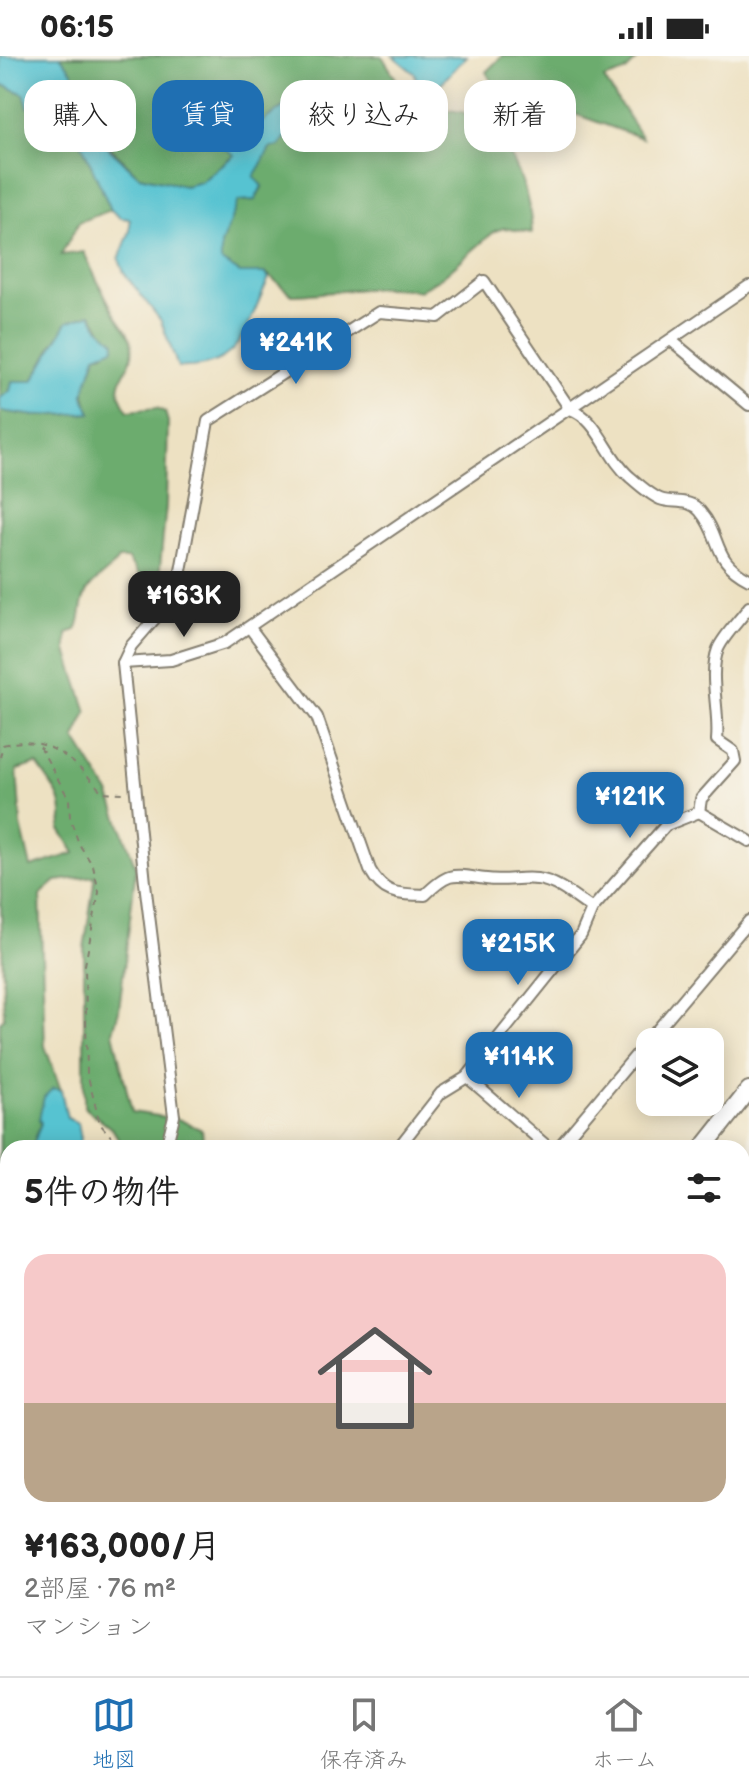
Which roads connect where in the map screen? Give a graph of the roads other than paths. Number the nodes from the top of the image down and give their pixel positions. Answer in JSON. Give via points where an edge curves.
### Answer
{"nodes":[{"id":1,"x":749,"y":286,"type":"edge"},
{"id":2,"x":672,"y":341,"type":"junction"},
{"id":3,"x":749,"y":405,"type":"edge"},
{"id":4,"x":570,"y":409,"type":"junction"},
{"id":5,"x":749,"y":579,"type":"edge"},
{"id":6,"x":749,"y":607,"type":"edge"},
{"id":7,"x":250,"y":628,"type":"junction"},
{"id":8,"x":123,"y":663,"type":"junction"},
{"id":9,"x":699,"y":812,"type":"junction"},
{"id":10,"x":749,"y":841,"type":"edge"},
{"id":11,"x":592,"y":909,"type":"junction"},
{"id":12,"x":749,"y":921,"type":"edge"},
{"id":13,"x":467,"y":1077,"type":"junction"},
{"id":14,"x":749,"y":1090,"type":"edge"},
{"id":15,"x":168,"y":1140,"type":"edge"},
{"id":16,"x":404,"y":1140,"type":"edge"},
{"id":17,"x":540,"y":1140,"type":"edge"},
{"id":18,"x":565,"y":1140,"type":"edge"},
{"id":19,"x":709,"y":1140,"type":"edge"}],
"edges":[{"from":1,"to":2,"type":"street"},
{"from":2,"to":3,"type":"street"},
{"from":2,"to":4,"type":"street"},
{"from":4,"to":5,"type":"street","via":[[596,429],[606,451],[628,475],[661,500],[681,500],[699,509],[729,569]]},
{"from":4,"to":7,"type":"street"},
{"from":4,"to":8,"type":"street","via":[[484,281],[438,317],[379,312],[208,421],[177,593],[131,646]]},
{"from":6,"to":9,"type":"street","via":[[719,648],[714,673],[720,715],[717,740],[733,751],[735,761],[701,799]]},
{"from":7,"to":8,"type":"street","via":[[225,643],[171,660]]},
{"from":7,"to":11,"type":"street","via":[[317,717],[379,886],[389,894],[425,895],[459,873],[489,880],[540,879]]},
{"from":8,"to":15,"type":"street","via":[[174,1116]]},
{"from":9,"to":10,"type":"street"},
{"from":9,"to":11,"type":"street","via":[[666,825]]},
{"from":11,"to":13,"type":"street","via":[[581,935]]},
{"from":12,"to":18,"type":"street"},
{"from":13,"to":16,"type":"street","via":[[441,1093]]},
{"from":13,"to":17,"type":"street"},
{"from":14,"to":19,"type":"main road"}]}
